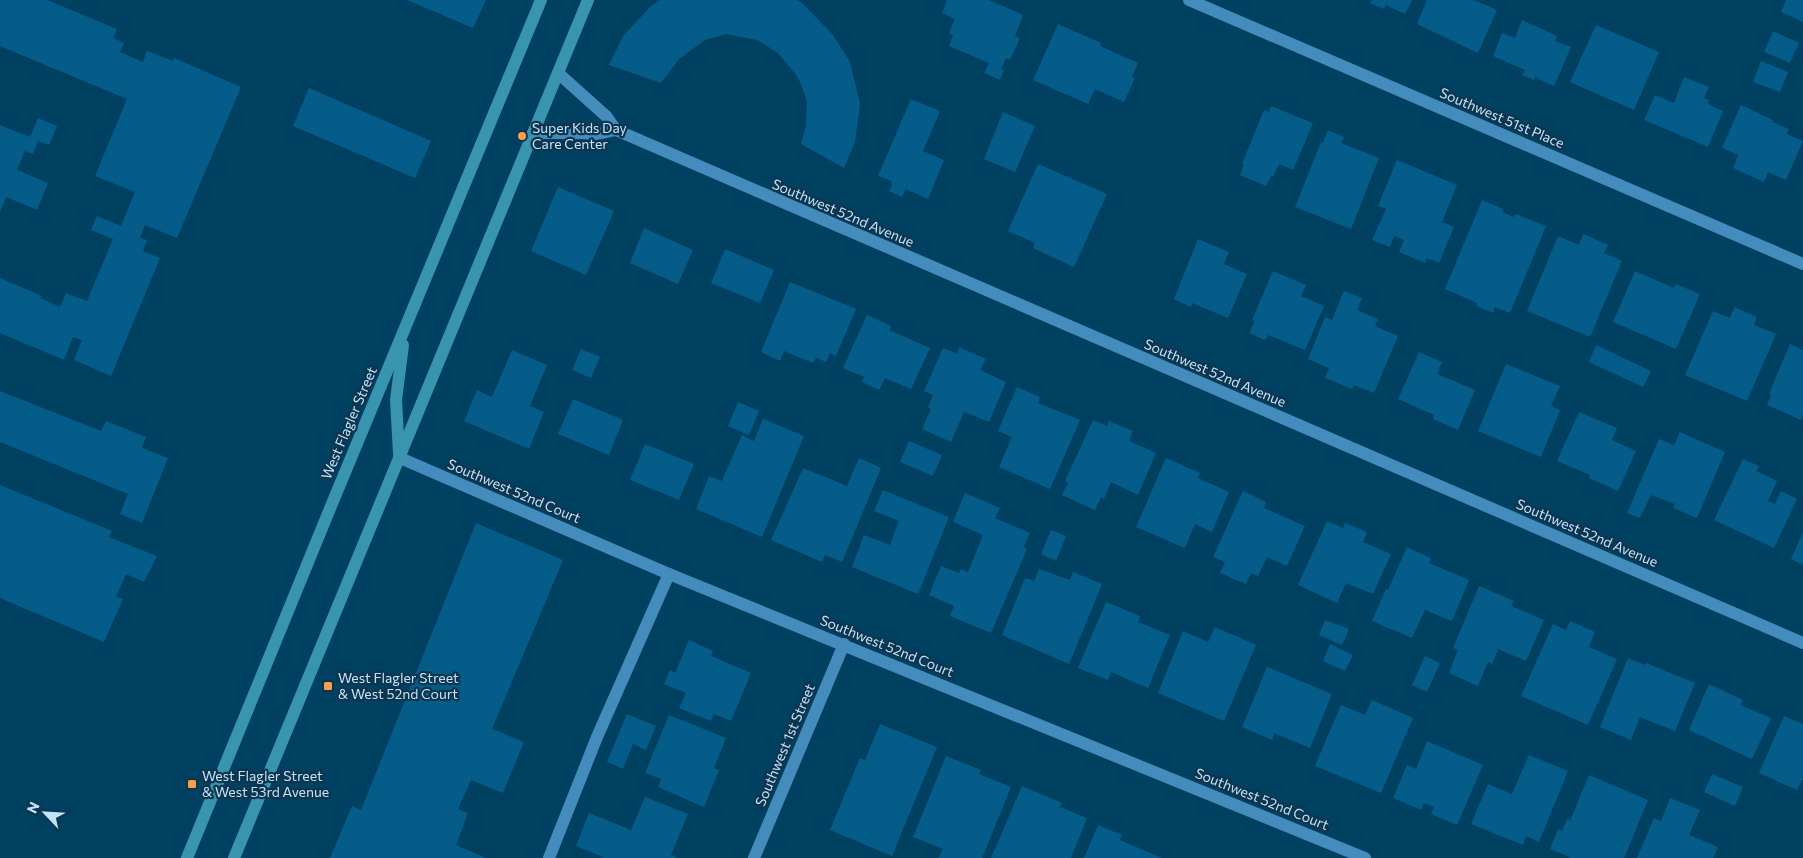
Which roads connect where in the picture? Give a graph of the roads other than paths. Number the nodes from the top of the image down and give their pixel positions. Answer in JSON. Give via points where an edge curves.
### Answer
{"nodes":[{"id":1,"x":541,"y":0,"type":"edge"},
{"id":2,"x":588,"y":0,"type":"edge"},
{"id":3,"x":1189,"y":0,"type":"edge"},
{"id":4,"x":558,"y":73,"type":"junction"},
{"id":5,"x":616,"y":130,"type":"junction"},
{"id":6,"x":533,"y":133,"type":"junction"},
{"id":7,"x":1803,"y":264,"type":"edge"},
{"id":8,"x":405,"y":328,"type":"junction"},
{"id":9,"x":400,"y":458,"type":"junction"},
{"id":10,"x":669,"y":574,"type":"junction"},
{"id":11,"x":1803,"y":643,"type":"edge"},
{"id":12,"x":844,"y":644,"type":"junction"},
{"id":13,"x":187,"y":858,"type":"edge"},
{"id":14,"x":234,"y":858,"type":"edge"},
{"id":15,"x":549,"y":858,"type":"edge"},
{"id":16,"x":754,"y":858,"type":"edge"},
{"id":17,"x":1365,"y":858,"type":"edge"}],
"edges":[{"from":1,"to":8,"type":"main road","name":"West Flagler Street"},
{"from":2,"to":4,"type":"main road"},
{"from":3,"to":7,"type":"street","name":"Southwest 51st Place"},
{"from":4,"to":5,"type":"street","name":"Southwest 52nd Avenue","via":[[606,116]]},
{"from":4,"to":6,"type":"main road"},
{"from":5,"to":6,"type":"street","via":[[597,134]]},
{"from":5,"to":11,"type":"street","name":"Southwest 52nd Avenue"},
{"from":6,"to":9,"type":"main road"},
{"from":8,"to":9,"type":"main road","via":[[396,400]]},
{"from":8,"to":13,"type":"main road","name":"West Flagler Street"},
{"from":9,"to":10,"type":"street","name":"Southwest 52nd Court"},
{"from":9,"to":14,"type":"main road"},
{"from":10,"to":12,"type":"street","name":"Southwest 52nd Court"},
{"from":10,"to":15,"type":"street","via":[[596,737]]},
{"from":12,"to":16,"type":"street","name":"Southwest 1st Street"},
{"from":12,"to":17,"type":"street","name":"Southwest 52nd Court"}]}
